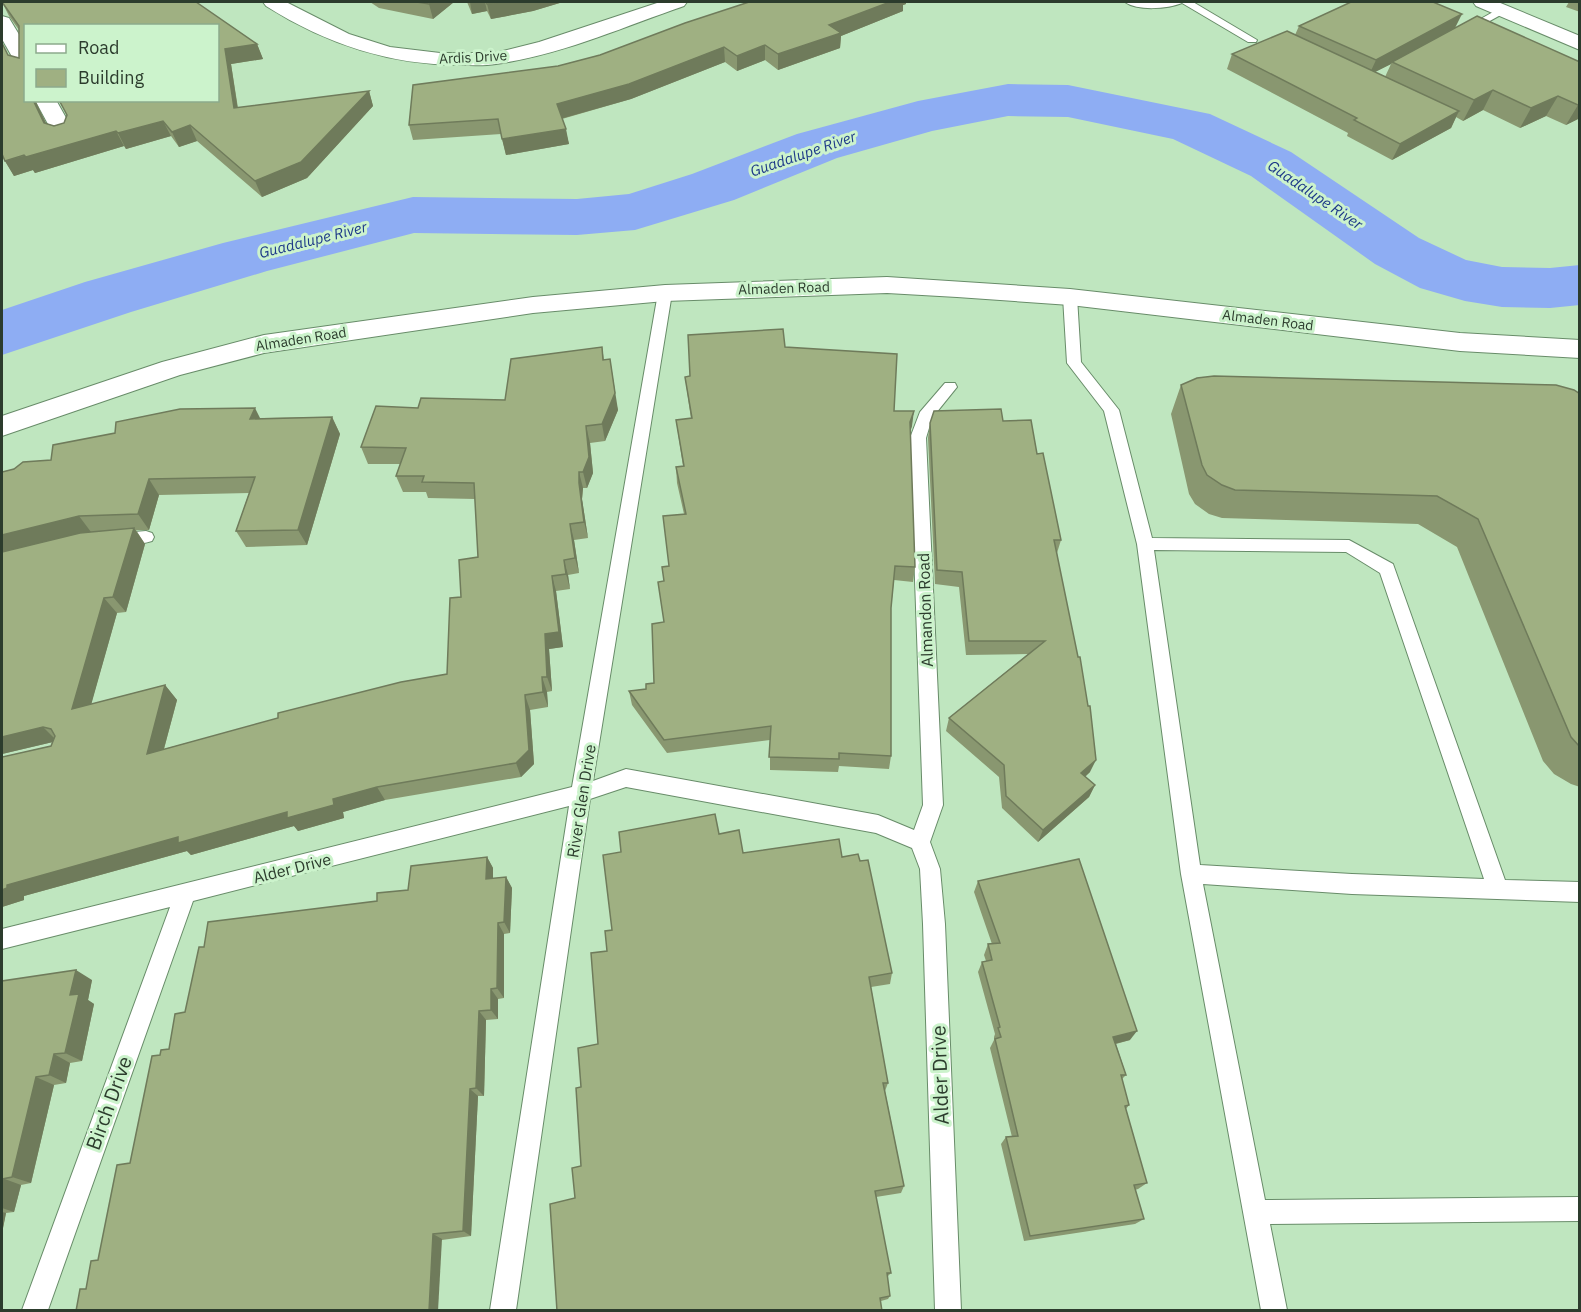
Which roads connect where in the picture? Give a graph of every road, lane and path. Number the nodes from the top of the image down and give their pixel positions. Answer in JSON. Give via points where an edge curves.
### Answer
{"nodes":[{"id":1,"x":273,"y":2,"type":"edge"},
{"id":2,"x":677,"y":2,"type":"edge"},
{"id":3,"x":1130,"y":2,"type":"edge"},
{"id":4,"x":1177,"y":2,"type":"edge"},
{"id":5,"x":1186,"y":2,"type":"edge"},
{"id":6,"x":1483,"y":2,"type":"edge"},
{"id":7,"x":1502,"y":10,"type":"junction"},
{"id":8,"x":5,"y":12,"type":"edge"},
{"id":9,"x":1457,"y":35,"type":"edge"},
{"id":10,"x":1252,"y":40,"type":"dead end"},
{"id":11,"x":1580,"y":44,"type":"edge"},
{"id":12,"x":24,"y":60,"type":"edge"},
{"id":13,"x":46,"y":102,"type":"edge"},
{"id":14,"x":63,"y":132,"type":"edge"},
{"id":15,"x":665,"y":293,"type":"junction"},
{"id":16,"x":1070,"y":297,"type":"junction"},
{"id":17,"x":1580,"y":349,"type":"edge"},
{"id":18,"x":950,"y":387,"type":"dead end"},
{"id":19,"x":2,"y":426,"type":"edge"},
{"id":20,"x":146,"y":537,"type":"dead end"},
{"id":21,"x":103,"y":539,"type":"edge"},
{"id":22,"x":1144,"y":544,"type":"junction"},
{"id":23,"x":581,"y":794,"type":"junction"},
{"id":24,"x":920,"y":842,"type":"junction"},
{"id":25,"x":1191,"y":874,"type":"junction"},
{"id":26,"x":1498,"y":889,"type":"junction"},
{"id":27,"x":1580,"y":892,"type":"edge"},
{"id":28,"x":183,"y":896,"type":"junction"},
{"id":29,"x":2,"y":939,"type":"edge"},
{"id":30,"x":1580,"y":1209,"type":"edge"},
{"id":31,"x":1255,"y":1212,"type":"junction"},
{"id":32,"x":35,"y":1311,"type":"edge"},
{"id":33,"x":503,"y":1311,"type":"edge"},
{"id":34,"x":948,"y":1311,"type":"edge"},
{"id":35,"x":1274,"y":1311,"type":"edge"}],
"edges":[{"from":1,"to":2,"type":"street","name":"Ardis Drive","via":[[339,37],[384,53],[439,60],[502,58]]},
{"from":3,"to":4,"type":"lane"},
{"from":5,"to":10,"type":"lane"},
{"from":6,"to":7,"type":"street"},
{"from":7,"to":9,"type":"lane"},
{"from":7,"to":11,"type":"street"},
{"from":8,"to":12,"type":"street"},
{"from":13,"to":14,"type":"street"},
{"from":15,"to":16,"type":"street","name":"Almaden Road","via":[[886,285]]},
{"from":15,"to":19,"type":"street","name":"Almaden Road","via":[[533,305],[264,344],[163,370]]},
{"from":15,"to":23,"type":"lane","name":"River Glen Drive"},
{"from":16,"to":17,"type":"street","name":"Almaden Road","via":[[1460,342]]},
{"from":16,"to":22,"type":"lane","via":[[1074,363],[1111,410]]},
{"from":18,"to":24,"type":"lane","name":"Almandon Road","via":[[925,416],[918,438],[933,805]]},
{"from":20,"to":21,"type":"lane"},
{"from":22,"to":25,"type":"lane"},
{"from":22,"to":26,"type":"lane","via":[[1349,546],[1387,569]]},
{"from":23,"to":24,"type":"lane","name":"Alder Drive","via":[[626,778],[878,824]]},
{"from":23,"to":28,"type":"lane","name":"Alder Drive"},
{"from":23,"to":33,"type":"lane","name":"River Glen Drive"},
{"from":24,"to":34,"type":"lane","name":"Alder Drive","via":[[930,869],[934,924]]},
{"from":25,"to":26,"type":"lane"},
{"from":25,"to":31,"type":"lane"},
{"from":26,"to":27,"type":"lane"},
{"from":28,"to":29,"type":"lane","name":"Alder Drive"},
{"from":28,"to":32,"type":"lane","name":"Birch Drive"},
{"from":30,"to":31,"type":"lane"},
{"from":31,"to":35,"type":"lane"}]}
